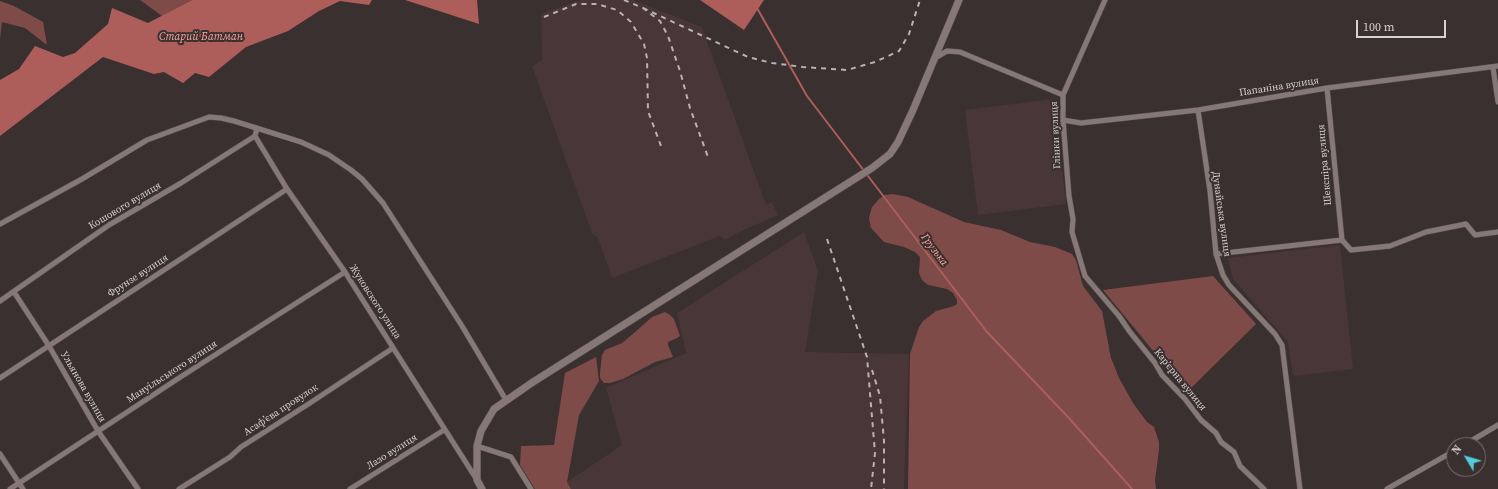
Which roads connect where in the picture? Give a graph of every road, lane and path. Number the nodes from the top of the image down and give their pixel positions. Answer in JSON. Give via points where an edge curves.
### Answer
{"nodes":[{"id":1,"x":960,"y":0,"type":"edge"},
{"id":2,"x":1105,"y":0,"type":"edge"},
{"id":3,"x":935,"y":58,"type":"junction"},
{"id":4,"x":1495,"y":66,"type":"edge"},
{"id":5,"x":1327,"y":88,"type":"junction"},
{"id":6,"x":1063,"y":95,"type":"junction"},
{"id":7,"x":1498,"y":102,"type":"edge"},
{"id":8,"x":1198,"y":110,"type":"junction"},
{"id":9,"x":1063,"y":120,"type":"junction"},
{"id":10,"x":257,"y":128,"type":"junction"},
{"id":11,"x":255,"y":136,"type":"junction"},
{"id":12,"x":287,"y":189,"type":"junction"},
{"id":13,"x":0,"y":224,"type":"edge"},
{"id":14,"x":1498,"y":232,"type":"edge"},
{"id":15,"x":1342,"y":240,"type":"junction"},
{"id":16,"x":1216,"y":254,"type":"junction"},
{"id":17,"x":345,"y":272,"type":"junction"},
{"id":18,"x":1085,"y":276,"type":"joint"},
{"id":19,"x":14,"y":292,"type":"junction"},
{"id":20,"x":0,"y":301,"type":"edge"},
{"id":21,"x":49,"y":346,"type":"junction"},
{"id":22,"x":393,"y":348,"type":"junction"},
{"id":23,"x":0,"y":378,"type":"edge"},
{"id":24,"x":506,"y":400,"type":"junction"},
{"id":25,"x":1498,"y":425,"type":"edge"},
{"id":26,"x":444,"y":430,"type":"junction"},
{"id":27,"x":98,"y":432,"type":"junction"},
{"id":28,"x":1478,"y":437,"type":"edge"},
{"id":29,"x":477,"y":446,"type":"junction"},
{"id":30,"x":0,"y":454,"type":"edge"},
{"id":31,"x":1446,"y":456,"type":"edge"},
{"id":32,"x":477,"y":480,"type":"junction"},
{"id":33,"x":19,"y":483,"type":"junction"},
{"id":34,"x":10,"y":489,"type":"edge"},
{"id":35,"x":23,"y":489,"type":"edge"},
{"id":36,"x":138,"y":489,"type":"edge"},
{"id":37,"x":179,"y":489,"type":"edge"},
{"id":38,"x":350,"y":489,"type":"edge"},
{"id":39,"x":482,"y":489,"type":"edge"},
{"id":40,"x":531,"y":489,"type":"edge"},
{"id":41,"x":1264,"y":489,"type":"edge"},
{"id":42,"x":1300,"y":489,"type":"edge"},
{"id":43,"x":1387,"y":489,"type":"edge"}],
"edges":[{"from":1,"to":3,"type":"street"},
{"from":2,"to":6,"type":"street","name":"Глінки вулиця"},
{"from":3,"to":6,"type":"street","via":[[947,51],[960,52]]},
{"from":3,"to":24,"type":"street","via":[[898,142],[890,154],[872,168]]},
{"from":4,"to":5,"type":"street","name":"Папаніна вулиця"},
{"from":4,"to":7,"type":"street"},
{"from":5,"to":8,"type":"street","name":"Папаніна вулиця"},
{"from":5,"to":15,"type":"street","name":"Шекспіра вулиця"},
{"from":6,"to":9,"type":"street","name":"Глінки вулиця"},
{"from":8,"to":9,"type":"street","name":"Папаніна вулиця","via":[[1081,123]]},
{"from":8,"to":16,"type":"street","name":"Дунайська вулиця"},
{"from":9,"to":18,"type":"street","name":"Глінки вулиця","via":[[1073,219],[1072,232]]},
{"from":10,"to":11,"type":"street"},
{"from":10,"to":13,"type":"street","via":[[221,118],[209,117],[198,120],[147,140]]},
{"from":10,"to":24,"type":"street","via":[[301,142],[329,155],[362,179],[374,192],[433,281]]},
{"from":11,"to":12,"type":"street","name":"Жуковского улица"},
{"from":11,"to":19,"type":"street","name":"Кошового вулиця","via":[[181,183],[109,224]]},
{"from":12,"to":17,"type":"street","name":"Жуковского улица"},
{"from":12,"to":21,"type":"street","name":"Фрунзе вулиця"},
{"from":14,"to":15,"type":"street","via":[[1475,235],[1466,224],[1426,232],[1390,246],[1351,250]]},
{"from":15,"to":16,"type":"street"},
{"from":16,"to":42,"type":"street","name":"Дунайська вулиця","via":[[1229,285],[1275,334],[1282,345]]},
{"from":17,"to":22,"type":"street","name":"Жуковского улица"},
{"from":17,"to":27,"type":"street","name":"Мануільського вулиця"},
{"from":18,"to":41,"type":"street","name":"Кар’єрна вулиця","via":[[1120,316],[1162,375],[1201,420],[1216,433],[1221,442],[1234,452],[1240,466]]},
{"from":19,"to":20,"type":"street","name":"Кошового вулиця"},
{"from":19,"to":21,"type":"street","name":"Ульянова вулиця"},
{"from":21,"to":23,"type":"street","name":"Фрунзе вулиця"},
{"from":21,"to":27,"type":"street","name":"Ульянова вулиця"},
{"from":22,"to":26,"type":"street","name":"Жуковского улица"},
{"from":22,"to":37,"type":"street","name":"Асаф’єва провулок"},
{"from":24,"to":29,"type":"street","via":[[486,419]]},
{"from":25,"to":28,"type":"street"},
{"from":26,"to":32,"type":"street","name":"Жуковского улица"},
{"from":26,"to":38,"type":"street","name":"Лазо вулиця"},
{"from":27,"to":33,"type":"street","name":"Мануільського вулиця"},
{"from":27,"to":36,"type":"street","name":"Ульянова вулиця"},
{"from":29,"to":32,"type":"street"},
{"from":29,"to":40,"type":"street","via":[[511,457]]},
{"from":30,"to":33,"type":"street"},
{"from":31,"to":43,"type":"street"},
{"from":32,"to":39,"type":"street"},
{"from":33,"to":34,"type":"street","name":"Мануільського вулиця"},
{"from":33,"to":35,"type":"street"}]}
